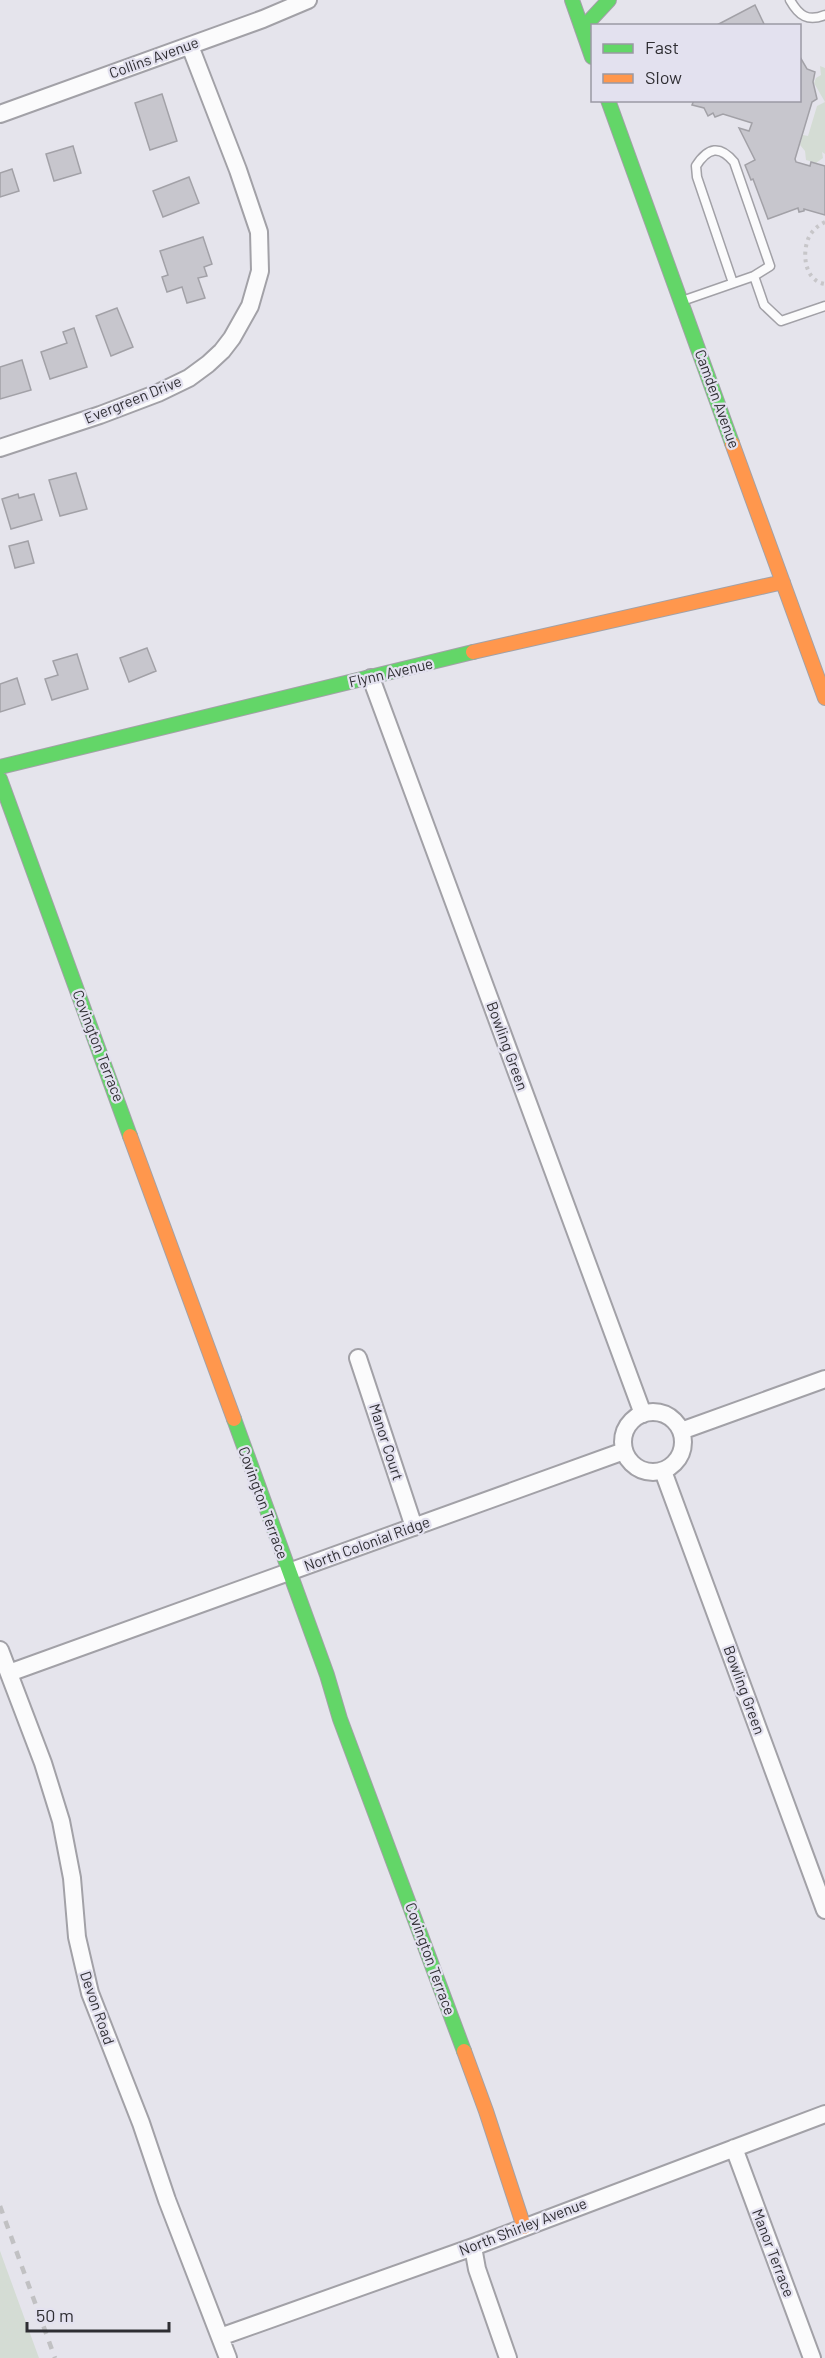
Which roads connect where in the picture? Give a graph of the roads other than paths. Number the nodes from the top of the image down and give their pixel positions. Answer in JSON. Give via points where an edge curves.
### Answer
{"nodes":[{"id":1,"x":308,"y":0,"type":"edge"},
{"id":2,"x":572,"y":0,"type":"edge"},
{"id":3,"x":609,"y":0,"type":"edge"},
{"id":4,"x":790,"y":0,"type":"edge"},
{"id":5,"x":825,"y":15,"type":"edge"},
{"id":6,"x":582,"y":29,"type":"junction"},
{"id":7,"x":190,"y":46,"type":"junction"},
{"id":8,"x":591,"y":54,"type":"edge"},
{"id":9,"x":609,"y":102,"type":"edge"},
{"id":10,"x":2,"y":109,"type":"edge"},
{"id":11,"x":754,"y":276,"type":"junction"},
{"id":12,"x":733,"y":283,"type":"junction"},
{"id":13,"x":682,"y":302,"type":"junction"},
{"id":14,"x":825,"y":306,"type":"edge"},
{"id":15,"x":0,"y":448,"type":"edge"},
{"id":16,"x":783,"y":582,"type":"junction"},
{"id":17,"x":371,"y":678,"type":"junction"},
{"id":18,"x":824,"y":693,"type":"edge"},
{"id":19,"x":0,"y":767,"type":"edge"},
{"id":20,"x":0,"y":779,"type":"edge"},
{"id":21,"x":358,"y":1358,"type":"dead end"},
{"id":22,"x":825,"y":1378,"type":"edge"},
{"id":23,"x":643,"y":1414,"type":"junction"},
{"id":24,"x":681,"y":1431,"type":"junction"},
{"id":25,"x":624,"y":1451,"type":"junction"},
{"id":26,"x":663,"y":1471,"type":"junction"},
{"id":27,"x":414,"y":1527,"type":"junction"},
{"id":28,"x":289,"y":1572,"type":"junction"},
{"id":29,"x":0,"y":1650,"type":"edge"},
{"id":30,"x":9,"y":1673,"type":"junction"},
{"id":31,"x":825,"y":1910,"type":"edge"},
{"id":32,"x":825,"y":2114,"type":"edge"},
{"id":33,"x":734,"y":2148,"type":"junction"},
{"id":34,"x":524,"y":2227,"type":"junction"},
{"id":35,"x":472,"y":2247,"type":"junction"},
{"id":36,"x":220,"y":2337,"type":"junction"},
{"id":37,"x":228,"y":2358,"type":"edge"},
{"id":38,"x":508,"y":2358,"type":"edge"},
{"id":39,"x":812,"y":2358,"type":"edge"}],
"edges":[{"from":1,"to":7,"type":"street","name":"Collins Avenue"},
{"from":2,"to":6,"type":"street"},
{"from":3,"to":6,"type":"street"},
{"from":4,"to":5,"type":"lane","via":[[806,19]]},
{"from":6,"to":8,"type":"street"},
{"from":7,"to":10,"type":"street","name":"Collins Avenue"},
{"from":7,"to":15,"type":"street","name":"Evergreen Drive","via":[[259,232],[260,271],[250,306],[222,351],[189,378],[100,415]]},
{"from":9,"to":13,"type":"street","name":"Camden Avenue"},
{"from":11,"to":12,"type":"lane"},
{"from":11,"to":12,"type":"lane","via":[[770,266],[734,162],[727,152],[708,152],[696,166],[697,177]]},
{"from":11,"to":14,"type":"lane","via":[[764,305],[782,321]]},
{"from":12,"to":13,"type":"lane"},
{"from":13,"to":16,"type":"street","name":"Camden Avenue"},
{"from":16,"to":17,"type":"street","name":"Flynn Avenue"},
{"from":16,"to":18,"type":"street","name":"Camden Avenue"},
{"from":17,"to":19,"type":"street","name":"Flynn Avenue"},
{"from":17,"to":23,"type":"street","name":"Bowling Green"},
{"from":20,"to":28,"type":"street","name":"Covington Terrace"},
{"from":21,"to":27,"type":"street","name":"Manor Court"},
{"from":22,"to":24,"type":"street"},
{"from":23,"to":24,"type":"street","via":[[665,1415]]},
{"from":23,"to":25,"type":"street","via":[[628,1425]]},
{"from":24,"to":26,"type":"street","via":[[682,1450]]},
{"from":25,"to":26,"type":"street","via":[[635,1467],[654,1473]]},
{"from":25,"to":27,"type":"street","name":"North Colonial Ridge"},
{"from":26,"to":31,"type":"street","name":"Bowling Green"},
{"from":27,"to":28,"type":"street","name":"North Colonial Ridge"},
{"from":28,"to":30,"type":"street","name":"North Colonial Ridge"},
{"from":28,"to":34,"type":"street","name":"Covington Terrace","via":[[486,2111]]},
{"from":29,"to":30,"type":"street","name":"Devon Road"},
{"from":30,"to":36,"type":"street","name":"Devon Road","via":[[61,1821],[72,1878],[77,1937],[90,1993]]},
{"from":32,"to":33,"type":"street","name":"North Shirley Avenue"},
{"from":33,"to":34,"type":"street","name":"North Shirley Avenue"},
{"from":33,"to":39,"type":"street","name":"Manor Terrace"},
{"from":34,"to":35,"type":"street","name":"North Shirley Avenue"},
{"from":35,"to":36,"type":"street","name":"North Shirley Avenue"},
{"from":35,"to":38,"type":"street"},
{"from":36,"to":37,"type":"street","name":"Devon Road"}]}
